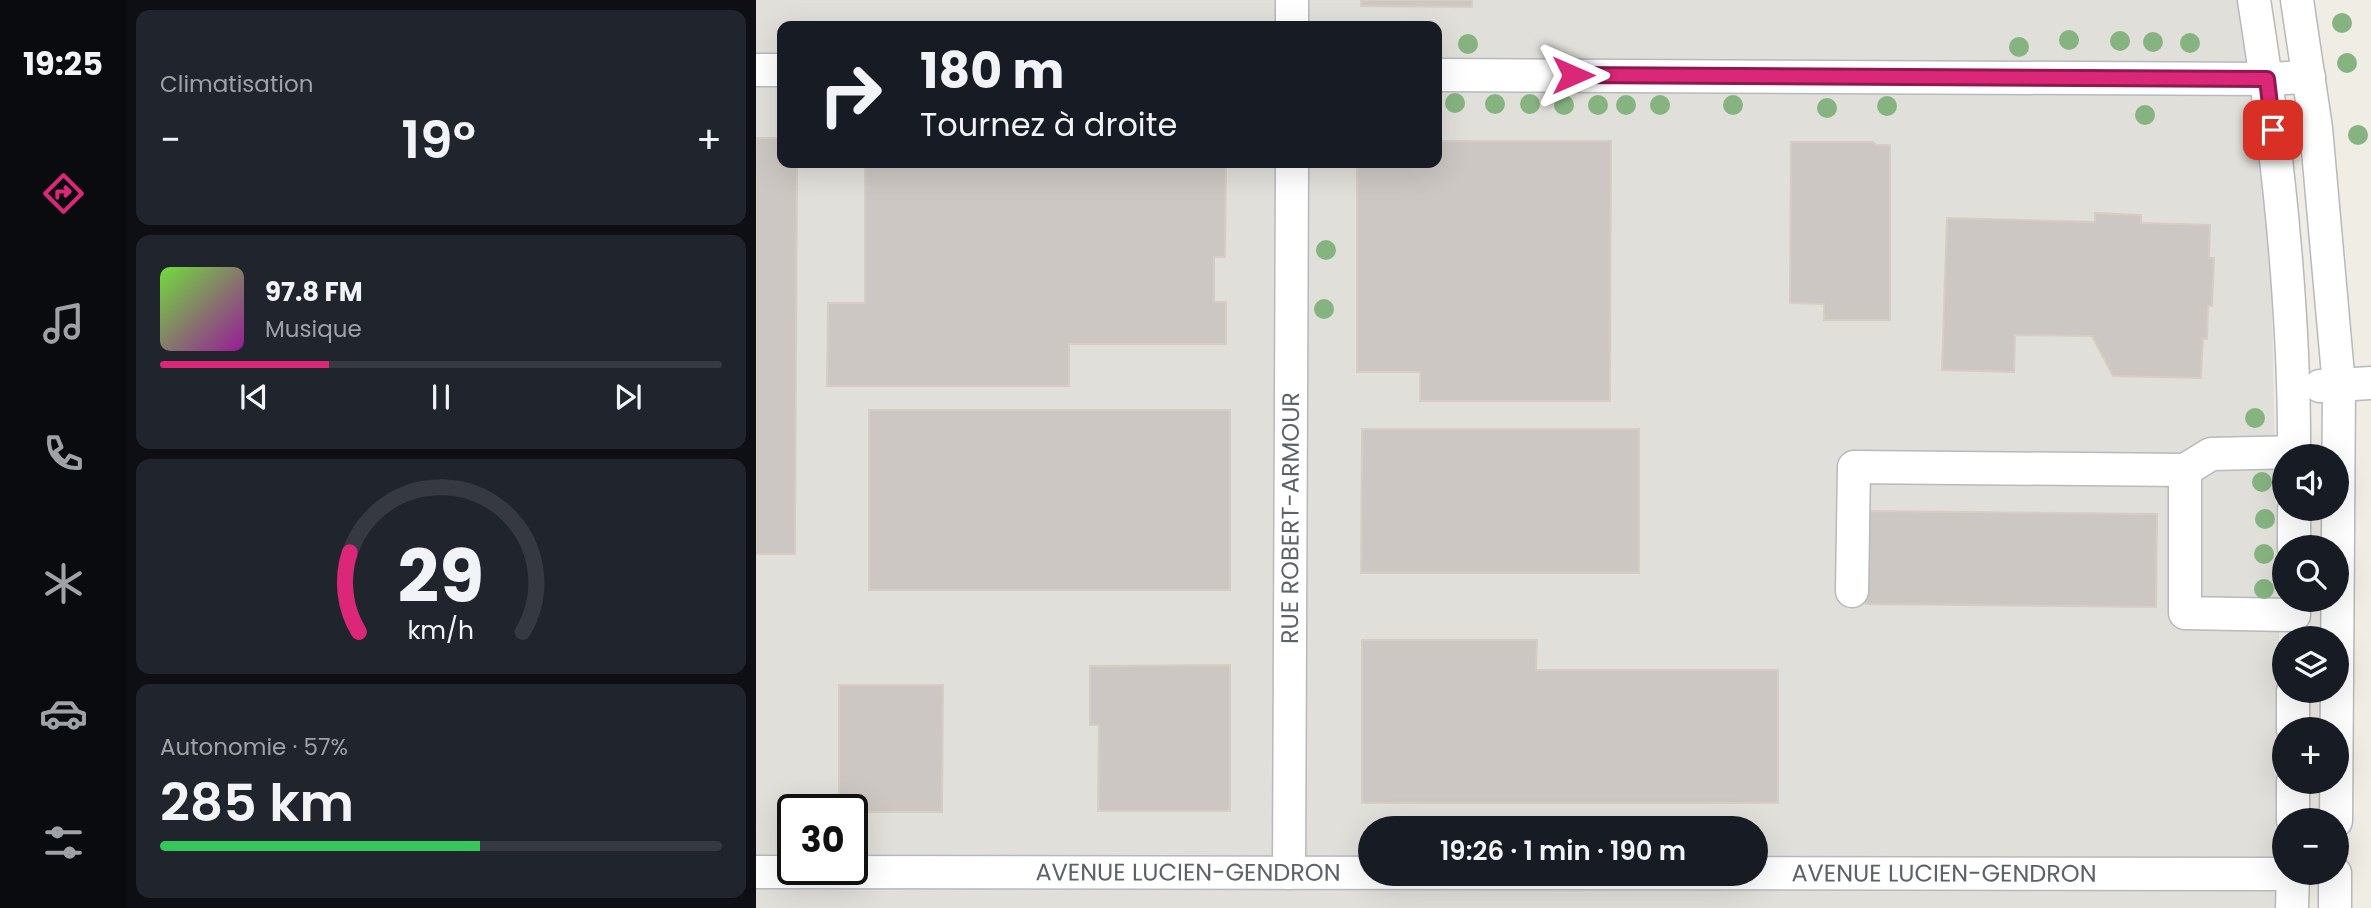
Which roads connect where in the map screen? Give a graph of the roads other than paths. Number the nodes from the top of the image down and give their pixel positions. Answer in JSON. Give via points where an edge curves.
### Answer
{"nodes":[{"id":1,"x":1292,"y":0,"type":"edge"},
{"id":2,"x":2254,"y":0,"type":"edge"},
{"id":3,"x":2297,"y":0,"type":"edge"},
{"id":4,"x":1292,"y":21,"type":"edge"},
{"id":5,"x":756,"y":70,"type":"edge"},
{"id":6,"x":777,"y":70,"type":"edge"},
{"id":7,"x":1442,"y":75,"type":"edge"},
{"id":8,"x":2309,"y":77,"type":"junction"},
{"id":9,"x":2267,"y":79,"type":"junction"},
{"id":10,"x":1292,"y":168,"type":"edge"},
{"id":11,"x":2371,"y":383,"type":"edge"},
{"id":12,"x":2295,"y":386,"type":"junction"},
{"id":13,"x":2339,"y":386,"type":"junction"},
{"id":14,"x":2294,"y":444,"type":"edge"},
{"id":15,"x":2272,"y":454,"type":"edge"},
{"id":16,"x":2185,"y":470,"type":"junction"},
{"id":17,"x":1852,"y":590,"type":"dead end"},
{"id":18,"x":2294,"y":618,"type":"edge"},
{"id":19,"x":2336,"y":808,"type":"edge"},
{"id":20,"x":756,"y":872,"type":"edge"},
{"id":21,"x":1289,"y":873,"type":"junction"},
{"id":22,"x":2272,"y":874,"type":"edge"},
{"id":23,"x":2293,"y":885,"type":"edge"},
{"id":24,"x":2335,"y":885,"type":"edge"},
{"id":25,"x":2292,"y":908,"type":"edge"},
{"id":26,"x":2335,"y":908,"type":"edge"}],
"edges":[{"from":1,"to":4,"type":"street"},
{"from":2,"to":9,"type":"street"},
{"from":3,"to":8,"type":"street"},
{"from":5,"to":6,"type":"street"},
{"from":7,"to":9,"type":"street"},
{"from":8,"to":9,"type":"street"},
{"from":8,"to":13,"type":"street"},
{"from":9,"to":12,"type":"street"},
{"from":10,"to":21,"type":"street","name":"RUE ROBERT-ARMOUR"},
{"from":11,"to":13,"type":"street"},
{"from":12,"to":13,"type":"street"},
{"from":12,"to":14,"type":"street"},
{"from":13,"to":19,"type":"street"},
{"from":15,"to":16,"type":"street","via":[[2211,454]]},
{"from":16,"to":17,"type":"street","via":[[1854,467]]},
{"from":16,"to":18,"type":"street","via":[[2186,614]]},
{"from":20,"to":21,"type":"street","name":"AVENUE LUCIEN-GENDRON"},
{"from":21,"to":22,"type":"street","name":"AVENUE LUCIEN-GENDRON"},
{"from":23,"to":25,"type":"street"},
{"from":24,"to":26,"type":"street"}]}
